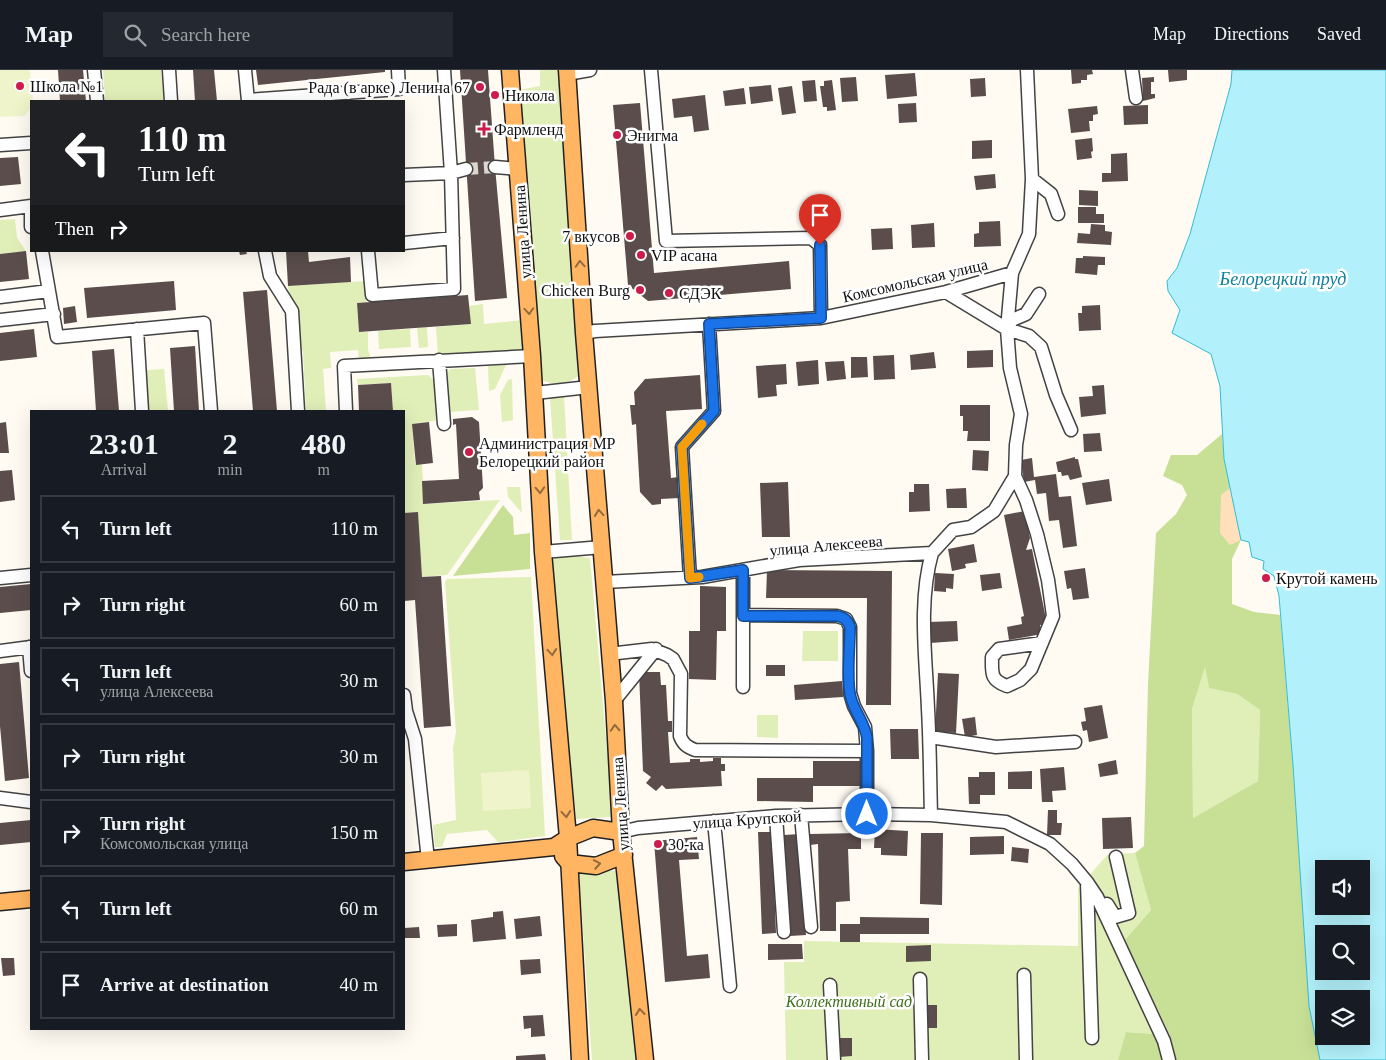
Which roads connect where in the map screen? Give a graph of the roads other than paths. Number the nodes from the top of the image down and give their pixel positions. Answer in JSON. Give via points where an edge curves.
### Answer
{"nodes":[{"id":1,"x":94,"y":70,"type":"edge"},
{"id":2,"x":169,"y":70,"type":"edge"},
{"id":3,"x":245,"y":70,"type":"edge"},
{"id":4,"x":398,"y":70,"type":"edge"},
{"id":5,"x":444,"y":70,"type":"edge"},
{"id":6,"x":510,"y":70,"type":"edge"},
{"id":7,"x":590,"y":70,"type":"edge"},
{"id":8,"x":651,"y":70,"type":"edge"},
{"id":9,"x":1027,"y":70,"type":"edge"},
{"id":10,"x":1132,"y":70,"type":"edge"},
{"id":11,"x":567,"y":72,"type":"edge"},
{"id":12,"x":1136,"y":98,"type":"dead end"},
{"id":13,"x":97,"y":100,"type":"edge"},
{"id":14,"x":171,"y":100,"type":"edge"},
{"id":15,"x":248,"y":100,"type":"edge"},
{"id":16,"x":261,"y":100,"type":"edge"},
{"id":17,"x":30,"y":143,"type":"edge"},
{"id":18,"x":0,"y":145,"type":"edge"},
{"id":19,"x":495,"y":166,"type":"tunnel mouth"},
{"id":20,"x":466,"y":169,"type":"tunnel mouth"},
{"id":21,"x":518,"y":169,"type":"junction"},
{"id":22,"x":451,"y":173,"type":"junction"},
{"id":23,"x":405,"y":176,"type":"edge"},
{"id":24,"x":1032,"y":179,"type":"junction"},
{"id":25,"x":30,"y":206,"type":"edge"},
{"id":26,"x":0,"y":210,"type":"edge"},
{"id":27,"x":1058,"y":214,"type":"dead end"},
{"id":28,"x":453,"y":238,"type":"junction"},
{"id":29,"x":405,"y":243,"type":"edge"},
{"id":30,"x":42,"y":252,"type":"edge"},
{"id":31,"x":265,"y":252,"type":"edge"},
{"id":32,"x":368,"y":252,"type":"edge"},
{"id":33,"x":1012,"y":274,"type":"junction"},
{"id":34,"x":49,"y":291,"type":"junction"},
{"id":35,"x":946,"y":292,"type":"junction"},
{"id":36,"x":1039,"y":294,"type":"dead end"},
{"id":37,"x":0,"y":297,"type":"edge"},
{"id":38,"x":54,"y":314,"type":"junction"},
{"id":39,"x":821,"y":318,"type":"junction"},
{"id":40,"x":0,"y":320,"type":"edge"},
{"id":41,"x":709,"y":324,"type":"junction"},
{"id":42,"x":1007,"y":328,"type":"junction"},
{"id":43,"x":138,"y":329,"type":"junction"},
{"id":44,"x":584,"y":333,"type":"junction"},
{"id":45,"x":532,"y":356,"type":"junction"},
{"id":46,"x":439,"y":360,"type":"junction"},
{"id":47,"x":589,"y":387,"type":"junction"},
{"id":48,"x":534,"y":393,"type":"junction"},
{"id":49,"x":142,"y":410,"type":"edge"},
{"id":50,"x":212,"y":410,"type":"edge"},
{"id":51,"x":298,"y":410,"type":"edge"},
{"id":52,"x":346,"y":410,"type":"edge"},
{"id":53,"x":444,"y":424,"type":"dead end"},
{"id":54,"x":1071,"y":430,"type":"dead end"},
{"id":55,"x":1015,"y":476,"type":"junction"},
{"id":56,"x":602,"y":547,"type":"junction"},
{"id":57,"x":544,"y":552,"type":"junction"},
{"id":58,"x":932,"y":553,"type":"junction"},
{"id":59,"x":743,"y":570,"type":"junction"},
{"id":60,"x":30,"y":575,"type":"edge"},
{"id":61,"x":0,"y":578,"type":"edge"},
{"id":62,"x":690,"y":578,"type":"junction"},
{"id":63,"x":604,"y":582,"type":"junction"},
{"id":64,"x":743,"y":616,"type":"junction"},
{"id":65,"x":1042,"y":643,"type":"dead end"},
{"id":66,"x":30,"y":647,"type":"edge"},
{"id":67,"x":656,"y":649,"type":"junction"},
{"id":68,"x":0,"y":651,"type":"edge"},
{"id":69,"x":610,"y":654,"type":"junction"},
{"id":70,"x":743,"y":687,"type":"dead end"},
{"id":71,"x":614,"y":701,"type":"junction"},
{"id":72,"x":405,"y":712,"type":"edge"},
{"id":73,"x":930,"y":737,"type":"junction"},
{"id":74,"x":1075,"y":742,"type":"dead end"},
{"id":75,"x":867,"y":751,"type":"junction"},
{"id":76,"x":0,"y":798,"type":"edge"},
{"id":77,"x":30,"y":802,"type":"edge"},
{"id":78,"x":867,"y":814,"type":"junction"},
{"id":79,"x":801,"y":815,"type":"junction"},
{"id":80,"x":930,"y":815,"type":"junction"},
{"id":81,"x":776,"y":816,"type":"junction"},
{"id":82,"x":714,"y":821,"type":"junction"},
{"id":83,"x":621,"y":832,"type":"junction"},
{"id":84,"x":568,"y":838,"type":"junction"},
{"id":85,"x":554,"y":847,"type":"junction"},
{"id":86,"x":624,"y":855,"type":"junction"},
{"id":87,"x":1116,"y":857,"type":"dead end"},
{"id":88,"x":428,"y":860,"type":"junction"},
{"id":89,"x":405,"y":862,"type":"edge"},
{"id":90,"x":569,"y":863,"type":"junction"},
{"id":91,"x":1087,"y":882,"type":"junction"},
{"id":92,"x":1097,"y":897,"type":"junction"},
{"id":93,"x":30,"y":899,"type":"edge"},
{"id":94,"x":0,"y":902,"type":"edge"},
{"id":95,"x":811,"y":927,"type":"dead end"},
{"id":96,"x":784,"y":932,"type":"dead end"},
{"id":97,"x":1024,"y":975,"type":"dead end"},
{"id":98,"x":920,"y":979,"type":"dead end"},
{"id":99,"x":830,"y":985,"type":"dead end"},
{"id":100,"x":730,"y":986,"type":"dead end"},
{"id":101,"x":1092,"y":1038,"type":"dead end"},
{"id":102,"x":580,"y":1060,"type":"edge"},
{"id":103,"x":645,"y":1060,"type":"edge"},
{"id":104,"x":834,"y":1060,"type":"edge"},
{"id":105,"x":922,"y":1060,"type":"edge"},
{"id":106,"x":1026,"y":1060,"type":"edge"},
{"id":107,"x":1169,"y":1060,"type":"edge"}],
"edges":[{"from":1,"to":13,"type":"street"},
{"from":2,"to":14,"type":"street"},
{"from":3,"to":15,"type":"street"},
{"from":4,"to":16,"type":"street","via":[[399,89]]},
{"from":5,"to":22,"type":"street"},
{"from":6,"to":21,"type":"main road","name":"улица Ленина"},
{"from":7,"to":11,"type":"street"},
{"from":8,"to":39,"type":"street","via":[[666,241],[811,238],[820,245]]},
{"from":9,"to":24,"type":"street"},
{"from":10,"to":12,"type":"street"},
{"from":44,"to":11,"type":"main road","name":"улица Ленина","one_way":true},
{"from":17,"to":18,"type":"street"},
{"from":19,"to":21,"type":"street"},
{"from":20,"to":22,"type":"street"},
{"from":21,"to":45,"type":"main road","name":"улица Ленина","one_way":true},
{"from":22,"to":23,"type":"street"},
{"from":22,"to":28,"type":"street"},
{"from":24,"to":27,"type":"street","via":[[1051,194]]},
{"from":24,"to":33,"type":"street","via":[[1029,234]]},
{"from":25,"to":26,"type":"street"},
{"from":28,"to":29,"type":"street"},
{"from":28,"to":32,"type":"street","via":[[454,289],[372,295]]},
{"from":30,"to":34,"type":"street"},
{"from":31,"to":51,"type":"street","via":[[270,276],[292,310]]},
{"from":33,"to":35,"type":"street","name":"Комсомольская улица"},
{"from":33,"to":42,"type":"street"},
{"from":34,"to":37,"type":"street"},
{"from":34,"to":38,"type":"street"},
{"from":35,"to":39,"type":"street","name":"Комсомольская улица"},
{"from":35,"to":42,"type":"street"},
{"from":36,"to":42,"type":"street","via":[[1026,314],[1012,320]]},
{"from":38,"to":40,"type":"street"},
{"from":38,"to":43,"type":"street","via":[[58,336]]},
{"from":39,"to":41,"type":"street","name":"Комсомольская улица"},
{"from":41,"to":44,"type":"street","name":"Комсомольская улица"},
{"from":41,"to":62,"type":"street","via":[[714,411],[682,447]]},
{"from":42,"to":54,"type":"street","via":[[1029,336],[1041,347]]},
{"from":42,"to":55,"type":"street","via":[[1010,368],[1021,414]]},
{"from":43,"to":49,"type":"street"},
{"from":43,"to":50,"type":"street","via":[[204,323]]},
{"from":44,"to":47,"type":"main road","name":"улица Ленина"},
{"from":45,"to":46,"type":"street"},
{"from":45,"to":48,"type":"main road","name":"улица Ленина"},
{"from":46,"to":52,"type":"street","via":[[344,366]]},
{"from":46,"to":53,"type":"street"},
{"from":47,"to":48,"type":"street"},
{"from":56,"to":47,"type":"main road","name":"улица Ленина","one_way":true},
{"from":48,"to":57,"type":"main road","name":"улица Ленина","one_way":true},
{"from":55,"to":58,"type":"street","via":[[994,510],[971,527],[954,530]]},
{"from":55,"to":65,"type":"street","via":[[1037,534],[1048,580],[1053,616]]},
{"from":56,"to":57,"type":"street"},
{"from":56,"to":63,"type":"main road","name":"улица Ленина"},
{"from":57,"to":84,"type":"main road","name":"улица Ленина","one_way":true},
{"from":58,"to":59,"type":"street","name":"улица Алексеева","via":[[799,560]]},
{"from":58,"to":73,"type":"street","via":[[927,570],[924,621]]},
{"from":59,"to":62,"type":"street","name":"улица Алексеева"},
{"from":59,"to":64,"type":"street"},
{"from":60,"to":61,"type":"street"},
{"from":62,"to":63,"type":"street","name":"улица Алексеева"},
{"from":63,"to":69,"type":"main road","name":"улица Ленина"},
{"from":64,"to":70,"type":"street"},
{"from":64,"to":75,"type":"street","via":[[837,616],[846,619],[850,627],[850,693],[865,727]]},
{"from":66,"to":68,"type":"street"},
{"from":67,"to":69,"type":"street"},
{"from":67,"to":71,"type":"street"},
{"from":67,"to":75,"type":"street","via":[[667,654],[681,674],[680,736],[690,748]]},
{"from":69,"to":71,"type":"main road","name":"улица Ленина"},
{"from":83,"to":71,"type":"main road","name":"улица Ленина","one_way":true},
{"from":72,"to":88,"type":"street","via":[[416,739]]},
{"from":73,"to":74,"type":"street","via":[[996,747]]},
{"from":73,"to":80,"type":"street"},
{"from":75,"to":78,"type":"street"},
{"from":76,"to":77,"type":"street"},
{"from":78,"to":79,"type":"street","name":"улица Крупской"},
{"from":78,"to":80,"type":"street","name":"улица Крупской"},
{"from":79,"to":81,"type":"street","name":"улица Крупской"},
{"from":79,"to":95,"type":"street"},
{"from":80,"to":91,"type":"street","name":"улица Крупской","via":[[1006,822],[1050,844]]},
{"from":81,"to":82,"type":"street","name":"улица Крупской"},
{"from":81,"to":96,"type":"street"},
{"from":82,"to":83,"type":"street","name":"улица Крупской"},
{"from":82,"to":100,"type":"street"},
{"from":83,"to":84,"type":"main road","name":"улица Крупской","via":[[593,828]]},
{"from":83,"to":86,"type":"main road","name":"улица Ленина"},
{"from":84,"to":85,"type":"main road","name":"улица Крупской"},
{"from":84,"to":90,"type":"main road","name":"улица Ленина"},
{"from":85,"to":88,"type":"main road","name":"улица Крупской"},
{"from":85,"to":90,"type":"main road"},
{"from":90,"to":86,"type":"main road","one_way":true,"via":[[596,866]]},
{"from":103,"to":86,"type":"main road","name":"улица Ленина","one_way":true},
{"from":87,"to":92,"type":"street","via":[[1130,913],[1115,917],[1106,902]]},
{"from":88,"to":89,"type":"main road","name":"улица Крупской"},
{"from":90,"to":102,"type":"main road","name":"улица Ленина"},
{"from":91,"to":92,"type":"street"},
{"from":91,"to":101,"type":"street"},
{"from":92,"to":107,"type":"street","via":[[1164,1041]]},
{"from":93,"to":94,"type":"main road"},
{"from":97,"to":106,"type":"street"},
{"from":98,"to":105,"type":"street"},
{"from":99,"to":104,"type":"street"}]}
